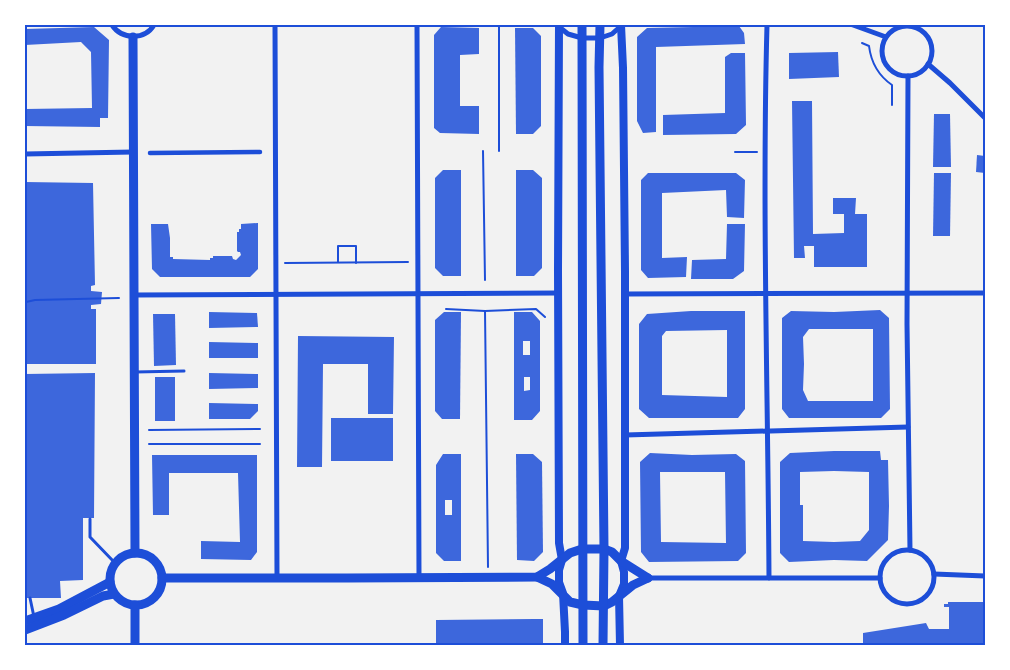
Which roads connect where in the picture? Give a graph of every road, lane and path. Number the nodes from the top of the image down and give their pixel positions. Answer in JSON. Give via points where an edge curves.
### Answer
{"nodes":[{"id":1,"x":112,"y":25,"type":"edge"},
{"id":2,"x":154,"y":25,"type":"edge"},
{"id":3,"x":275,"y":25,"type":"edge"},
{"id":4,"x":417,"y":25,"type":"edge"},
{"id":5,"x":500,"y":25,"type":"edge"},
{"id":6,"x":582,"y":25,"type":"edge"},
{"id":7,"x":600,"y":25,"type":"edge"},
{"id":8,"x":621,"y":25,"type":"edge"},
{"id":9,"x":767,"y":25,"type":"edge"},
{"id":10,"x":853,"y":25,"type":"edge"},
{"id":11,"x":907,"y":25,"type":"edge"},
{"id":12,"x":558,"y":26,"type":"edge"},
{"id":13,"x":133,"y":37,"type":"junction"},
{"id":14,"x":886,"y":37,"type":"junction"},
{"id":15,"x":582,"y":38,"type":"junction"},
{"id":16,"x":600,"y":38,"type":"junction"},
{"id":17,"x":862,"y":43,"type":"dead end"},
{"id":18,"x":928,"y":64,"type":"junction"},
{"id":19,"x":908,"y":76,"type":"junction"},
{"id":20,"x":892,"y":104,"type":"dead end"},
{"id":21,"x":985,"y":118,"type":"edge"},
{"id":22,"x":483,"y":151,"type":"dead end"},
{"id":23,"x":500,"y":151,"type":"dead end"},
{"id":24,"x":133,"y":152,"type":"junction"},
{"id":25,"x":260,"y":152,"type":"dead end"},
{"id":26,"x":735,"y":152,"type":"dead end"},
{"id":27,"x":765,"y":152,"type":"junction"},
{"id":28,"x":150,"y":153,"type":"dead end"},
{"id":29,"x":25,"y":154,"type":"edge"},
{"id":30,"x":408,"y":262,"type":"dead end"},
{"id":31,"x":285,"y":263,"type":"dead end"},
{"id":32,"x":338,"y":263,"type":"junction"},
{"id":33,"x":356,"y":263,"type":"junction"},
{"id":34,"x":485,"y":280,"type":"dead end"},
{"id":35,"x":558,"y":293,"type":"junction"},
{"id":36,"x":766,"y":293,"type":"junction"},
{"id":37,"x":985,"y":293,"type":"edge"},
{"id":38,"x":418,"y":294,"type":"junction"},
{"id":39,"x":625,"y":294,"type":"junction"},
{"id":40,"x":907,"y":294,"type":"junction"},
{"id":41,"x":134,"y":295,"type":"junction"},
{"id":42,"x":276,"y":295,"type":"junction"},
{"id":43,"x":119,"y":298,"type":"dead end"},
{"id":44,"x":25,"y":303,"type":"edge"},
{"id":45,"x":446,"y":309,"type":"dead end"},
{"id":46,"x":485,"y":311,"type":"junction"},
{"id":47,"x":546,"y":317,"type":"dead end"},
{"id":48,"x":184,"y":371,"type":"dead end"},
{"id":49,"x":134,"y":372,"type":"junction"},
{"id":50,"x":908,"y":427,"type":"junction"},
{"id":51,"x":260,"y":429,"type":"dead end"},
{"id":52,"x":149,"y":430,"type":"dead end"},
{"id":53,"x":768,"y":432,"type":"junction"},
{"id":54,"x":625,"y":435,"type":"junction"},
{"id":55,"x":149,"y":444,"type":"dead end"},
{"id":56,"x":260,"y":444,"type":"dead end"},
{"id":57,"x":90,"y":519,"type":"dead end"},
{"id":58,"x":582,"y":549,"type":"junction"},
{"id":59,"x":604,"y":549,"type":"junction"},
{"id":60,"x":910,"y":550,"type":"junction"},
{"id":61,"x":135,"y":553,"type":"junction"},
{"id":62,"x":562,"y":560,"type":"junction"},
{"id":63,"x":621,"y":561,"type":"junction"},
{"id":64,"x":115,"y":563,"type":"junction"},
{"id":65,"x":934,"y":574,"type":"junction"},
{"id":66,"x":537,"y":576,"type":"junction"},
{"id":67,"x":985,"y":576,"type":"edge"},
{"id":68,"x":488,"y":577,"type":"junction"},
{"id":69,"x":162,"y":578,"type":"junction"},
{"id":70,"x":277,"y":578,"type":"junction"},
{"id":71,"x":419,"y":578,"type":"junction"},
{"id":72,"x":648,"y":578,"type":"junction"},
{"id":73,"x":770,"y":578,"type":"junction"},
{"id":74,"x":880,"y":578,"type":"junction"},
{"id":75,"x":110,"y":582,"type":"junction"},
{"id":76,"x":563,"y":593,"type":"junction"},
{"id":77,"x":114,"y":594,"type":"junction"},
{"id":78,"x":619,"y":596,"type":"junction"},
{"id":79,"x":30,"y":598,"type":"dead end"},
{"id":80,"x":135,"y":605,"type":"junction"},
{"id":81,"x":583,"y":606,"type":"junction"},
{"id":82,"x":604,"y":606,"type":"junction"},
{"id":83,"x":35,"y":619,"type":"junction"},
{"id":84,"x":25,"y":621,"type":"edge"},
{"id":85,"x":25,"y":630,"type":"edge"},
{"id":86,"x":135,"y":645,"type":"edge"},
{"id":87,"x":565,"y":645,"type":"edge"},
{"id":88,"x":583,"y":645,"type":"edge"},
{"id":89,"x":604,"y":645,"type":"edge"},
{"id":90,"x":620,"y":645,"type":"edge"}],
"edges":[{"from":1,"to":13,"type":"street","via":[[124,35]]},
{"from":2,"to":13,"type":"street","via":[[143,35]]},
{"from":3,"to":42,"type":"street"},
{"from":4,"to":38,"type":"street"},
{"from":5,"to":23,"type":"path"},
{"from":6,"to":15,"type":"main road"},
{"from":7,"to":16,"type":"main road"},
{"from":8,"to":16,"type":"street","via":[[612,34]]},
{"from":8,"to":39,"type":"street"},
{"from":9,"to":27,"type":"street"},
{"from":10,"to":14,"type":"street"},
{"from":11,"to":14,"type":"street"},
{"from":11,"to":18,"type":"street","via":[[921,31],[930,42],[932,50]]},
{"from":12,"to":15,"type":"street","via":[[568,34]]},
{"from":12,"to":35,"type":"street"},
{"from":13,"to":24,"type":"main road"},
{"from":14,"to":19,"type":"street","via":[[883,59],[893,71]]},
{"from":15,"to":16,"type":"street"},
{"from":15,"to":58,"type":"main road"},
{"from":16,"to":59,"type":"main road"},
{"from":17,"to":20,"type":"path","via":[[869,46],[876,69],[892,85]]},
{"from":18,"to":19,"type":"street"},
{"from":18,"to":21,"type":"street"},
{"from":19,"to":40,"type":"street"},
{"from":22,"to":34,"type":"path"},
{"from":24,"to":29,"type":"street"},
{"from":24,"to":41,"type":"main road"},
{"from":25,"to":28,"type":"street"},
{"from":26,"to":27,"type":"path"},
{"from":27,"to":36,"type":"street"},
{"from":30,"to":33,"type":"path"},
{"from":31,"to":32,"type":"path"},
{"from":32,"to":33,"type":"path"},
{"from":32,"to":33,"type":"path","via":[[338,246],[356,246]]},
{"from":35,"to":38,"type":"street"},
{"from":35,"to":62,"type":"street","via":[[559,543]]},
{"from":36,"to":39,"type":"street"},
{"from":36,"to":40,"type":"street"},
{"from":36,"to":53,"type":"street"},
{"from":37,"to":40,"type":"street"},
{"from":38,"to":42,"type":"street"},
{"from":38,"to":71,"type":"street"},
{"from":39,"to":54,"type":"street"},
{"from":40,"to":50,"type":"street"},
{"from":41,"to":42,"type":"street"},
{"from":41,"to":49,"type":"main road"},
{"from":42,"to":70,"type":"street"},
{"from":43,"to":44,"type":"path"},
{"from":45,"to":46,"type":"path"},
{"from":46,"to":47,"type":"path","via":[[536,309]]},
{"from":46,"to":68,"type":"path"},
{"from":48,"to":49,"type":"lane"},
{"from":49,"to":61,"type":"main road"},
{"from":50,"to":53,"type":"street"},
{"from":50,"to":60,"type":"street"},
{"from":51,"to":52,"type":"path"},
{"from":53,"to":54,"type":"street"},
{"from":53,"to":73,"type":"street"},
{"from":54,"to":63,"type":"street","via":[[625,548]]},
{"from":55,"to":56,"type":"path"},
{"from":57,"to":64,"type":"lane","via":[[90,537]]},
{"from":58,"to":59,"type":"main road"},
{"from":58,"to":62,"type":"main road"},
{"from":58,"to":81,"type":"main road"},
{"from":59,"to":63,"type":"main road"},
{"from":59,"to":82,"type":"main road"},
{"from":60,"to":65,"type":"street","via":[[926,558]]},
{"from":60,"to":74,"type":"street","via":[[892,554],[885,561]]},
{"from":61,"to":64,"type":"main road"},
{"from":61,"to":69,"type":"main road","via":[[154,560]]},
{"from":62,"to":66,"type":"main road"},
{"from":62,"to":76,"type":"street","via":[[559,582]]},
{"from":63,"to":72,"type":"main road"},
{"from":63,"to":78,"type":"street","via":[[624,584]]},
{"from":64,"to":75,"type":"main road"},
{"from":65,"to":67,"type":"street"},
{"from":65,"to":74,"type":"street","via":[[927,596],[913,604],[890,599],[881,586]]},
{"from":66,"to":68,"type":"main road"},
{"from":66,"to":76,"type":"main road"},
{"from":68,"to":71,"type":"main road"},
{"from":69,"to":70,"type":"main road"},
{"from":69,"to":80,"type":"main road","via":[[154,598]]},
{"from":70,"to":71,"type":"main road"},
{"from":72,"to":73,"type":"street"},
{"from":72,"to":78,"type":"main road"},
{"from":73,"to":74,"type":"street"},
{"from":75,"to":77,"type":"main road"},
{"from":75,"to":83,"type":"main road"},
{"from":76,"to":81,"type":"main road","via":[[570,602]]},
{"from":76,"to":87,"type":"street"},
{"from":77,"to":80,"type":"main road","via":[[127,604]]},
{"from":77,"to":85,"type":"main road"},
{"from":78,"to":82,"type":"main road"},
{"from":78,"to":90,"type":"street"},
{"from":79,"to":83,"type":"lane"},
{"from":80,"to":86,"type":"main road"},
{"from":81,"to":82,"type":"main road"},
{"from":81,"to":88,"type":"main road"},
{"from":82,"to":89,"type":"main road"},
{"from":83,"to":84,"type":"main road"}]}
